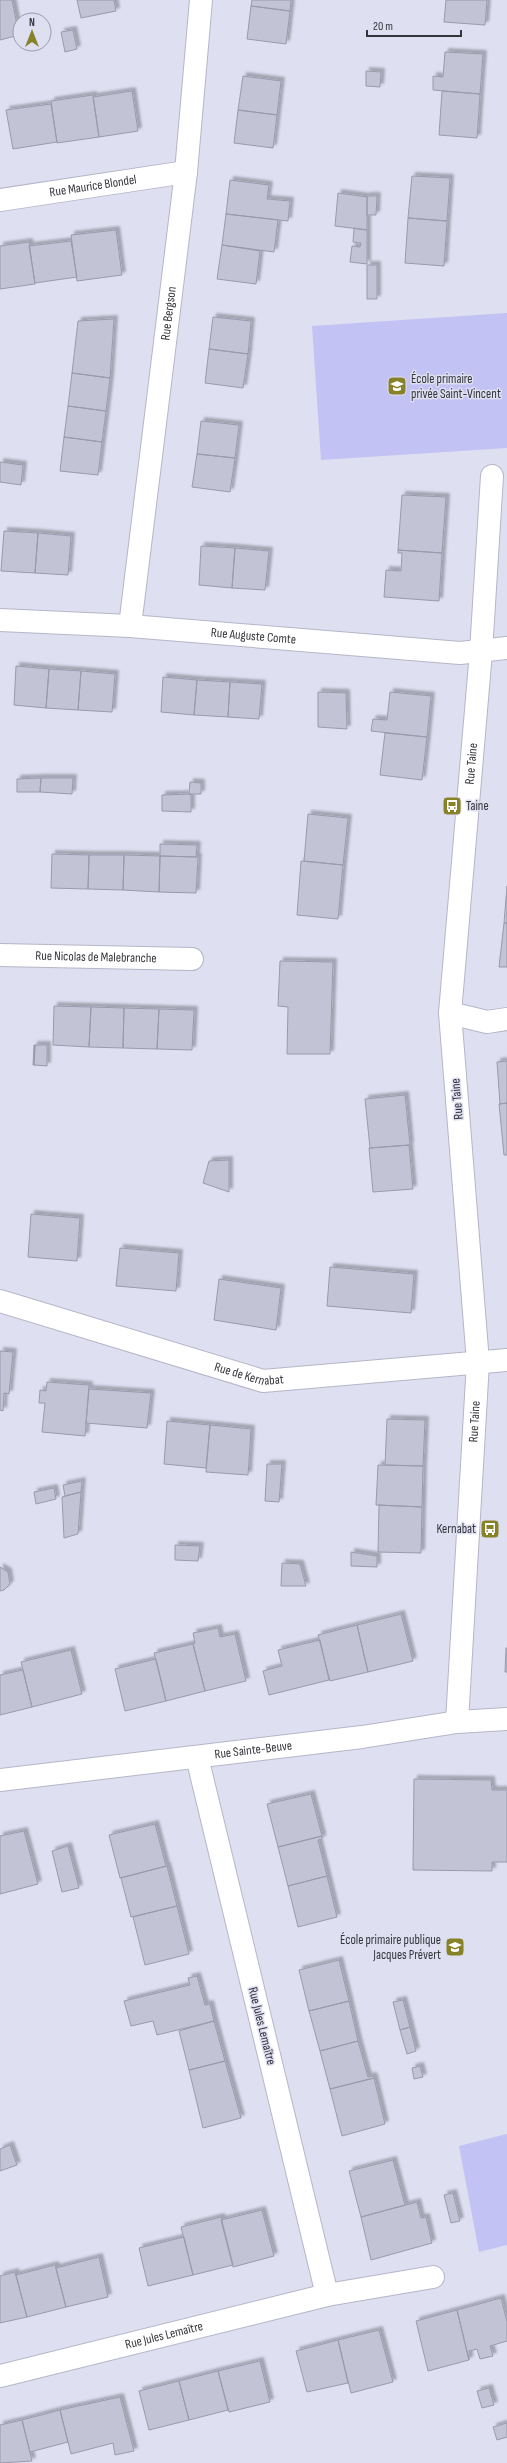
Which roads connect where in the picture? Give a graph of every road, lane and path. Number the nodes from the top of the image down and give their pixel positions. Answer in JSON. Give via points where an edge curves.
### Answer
{"nodes":[{"id":1,"x":201,"y":0,"type":"edge"},
{"id":2,"x":186,"y":172,"type":"junction"},
{"id":3,"x":0,"y":200,"type":"edge"},
{"id":4,"x":492,"y":476,"type":"dead end"},
{"id":5,"x":0,"y":620,"type":"edge"},
{"id":6,"x":130,"y":626,"type":"junction"},
{"id":7,"x":507,"y":648,"type":"edge"},
{"id":8,"x":481,"y":652,"type":"junction"},
{"id":9,"x":0,"y":955,"type":"edge"},
{"id":10,"x":192,"y":959,"type":"dead end"},
{"id":11,"x":450,"y":1013,"type":"junction"},
{"id":12,"x":507,"y":1019,"type":"edge"},
{"id":13,"x":0,"y":1301,"type":"edge"},
{"id":14,"x":507,"y":1360,"type":"edge"},
{"id":15,"x":478,"y":1362,"type":"junction"},
{"id":16,"x":507,"y":1719,"type":"edge"},
{"id":17,"x":457,"y":1722,"type":"junction"},
{"id":18,"x":197,"y":1757,"type":"junction"},
{"id":19,"x":0,"y":1780,"type":"edge"},
{"id":20,"x":433,"y":2277,"type":"dead end"},
{"id":21,"x":327,"y":2295,"type":"junction"},
{"id":22,"x":0,"y":2376,"type":"edge"}],
"edges":[{"from":1,"to":2,"type":"street","name":"Rue Bergson"},
{"from":2,"to":3,"type":"street","name":"Rue Maurice Blondel"},
{"from":2,"to":6,"type":"street","name":"Rue Bergson"},
{"from":4,"to":8,"type":"street","name":"Rue Taine"},
{"from":5,"to":6,"type":"street","name":"Rue Auguste Comte"},
{"from":6,"to":8,"type":"street","name":"Rue Auguste Comte","via":[[460,653]]},
{"from":7,"to":8,"type":"street","name":"Rue Auguste Comte"},
{"from":8,"to":11,"type":"street","name":"Rue Taine"},
{"from":9,"to":10,"type":"street","name":"Rue Nicolas de Malebranche"},
{"from":11,"to":12,"type":"street","via":[[487,1022]]},
{"from":11,"to":15,"type":"street","name":"Rue Taine"},
{"from":13,"to":15,"type":"street","name":"Rue de Kernabat","via":[[263,1381]]},
{"from":14,"to":15,"type":"street","name":"Rue de Kernabat"},
{"from":15,"to":17,"type":"street","name":"Rue Taine"},
{"from":16,"to":17,"type":"street","name":"Rue Sainte-Beuve"},
{"from":17,"to":18,"type":"street","name":"Rue Sainte-Beuve","via":[[362,1737]]},
{"from":18,"to":19,"type":"street","name":"Rue Sainte-Beuve"},
{"from":18,"to":21,"type":"street","name":"Rue Jules Lemaître"},
{"from":20,"to":21,"type":"street","name":"Rue Jules Lemaître"},
{"from":21,"to":22,"type":"street","name":"Rue Jules Lemaître"}]}
